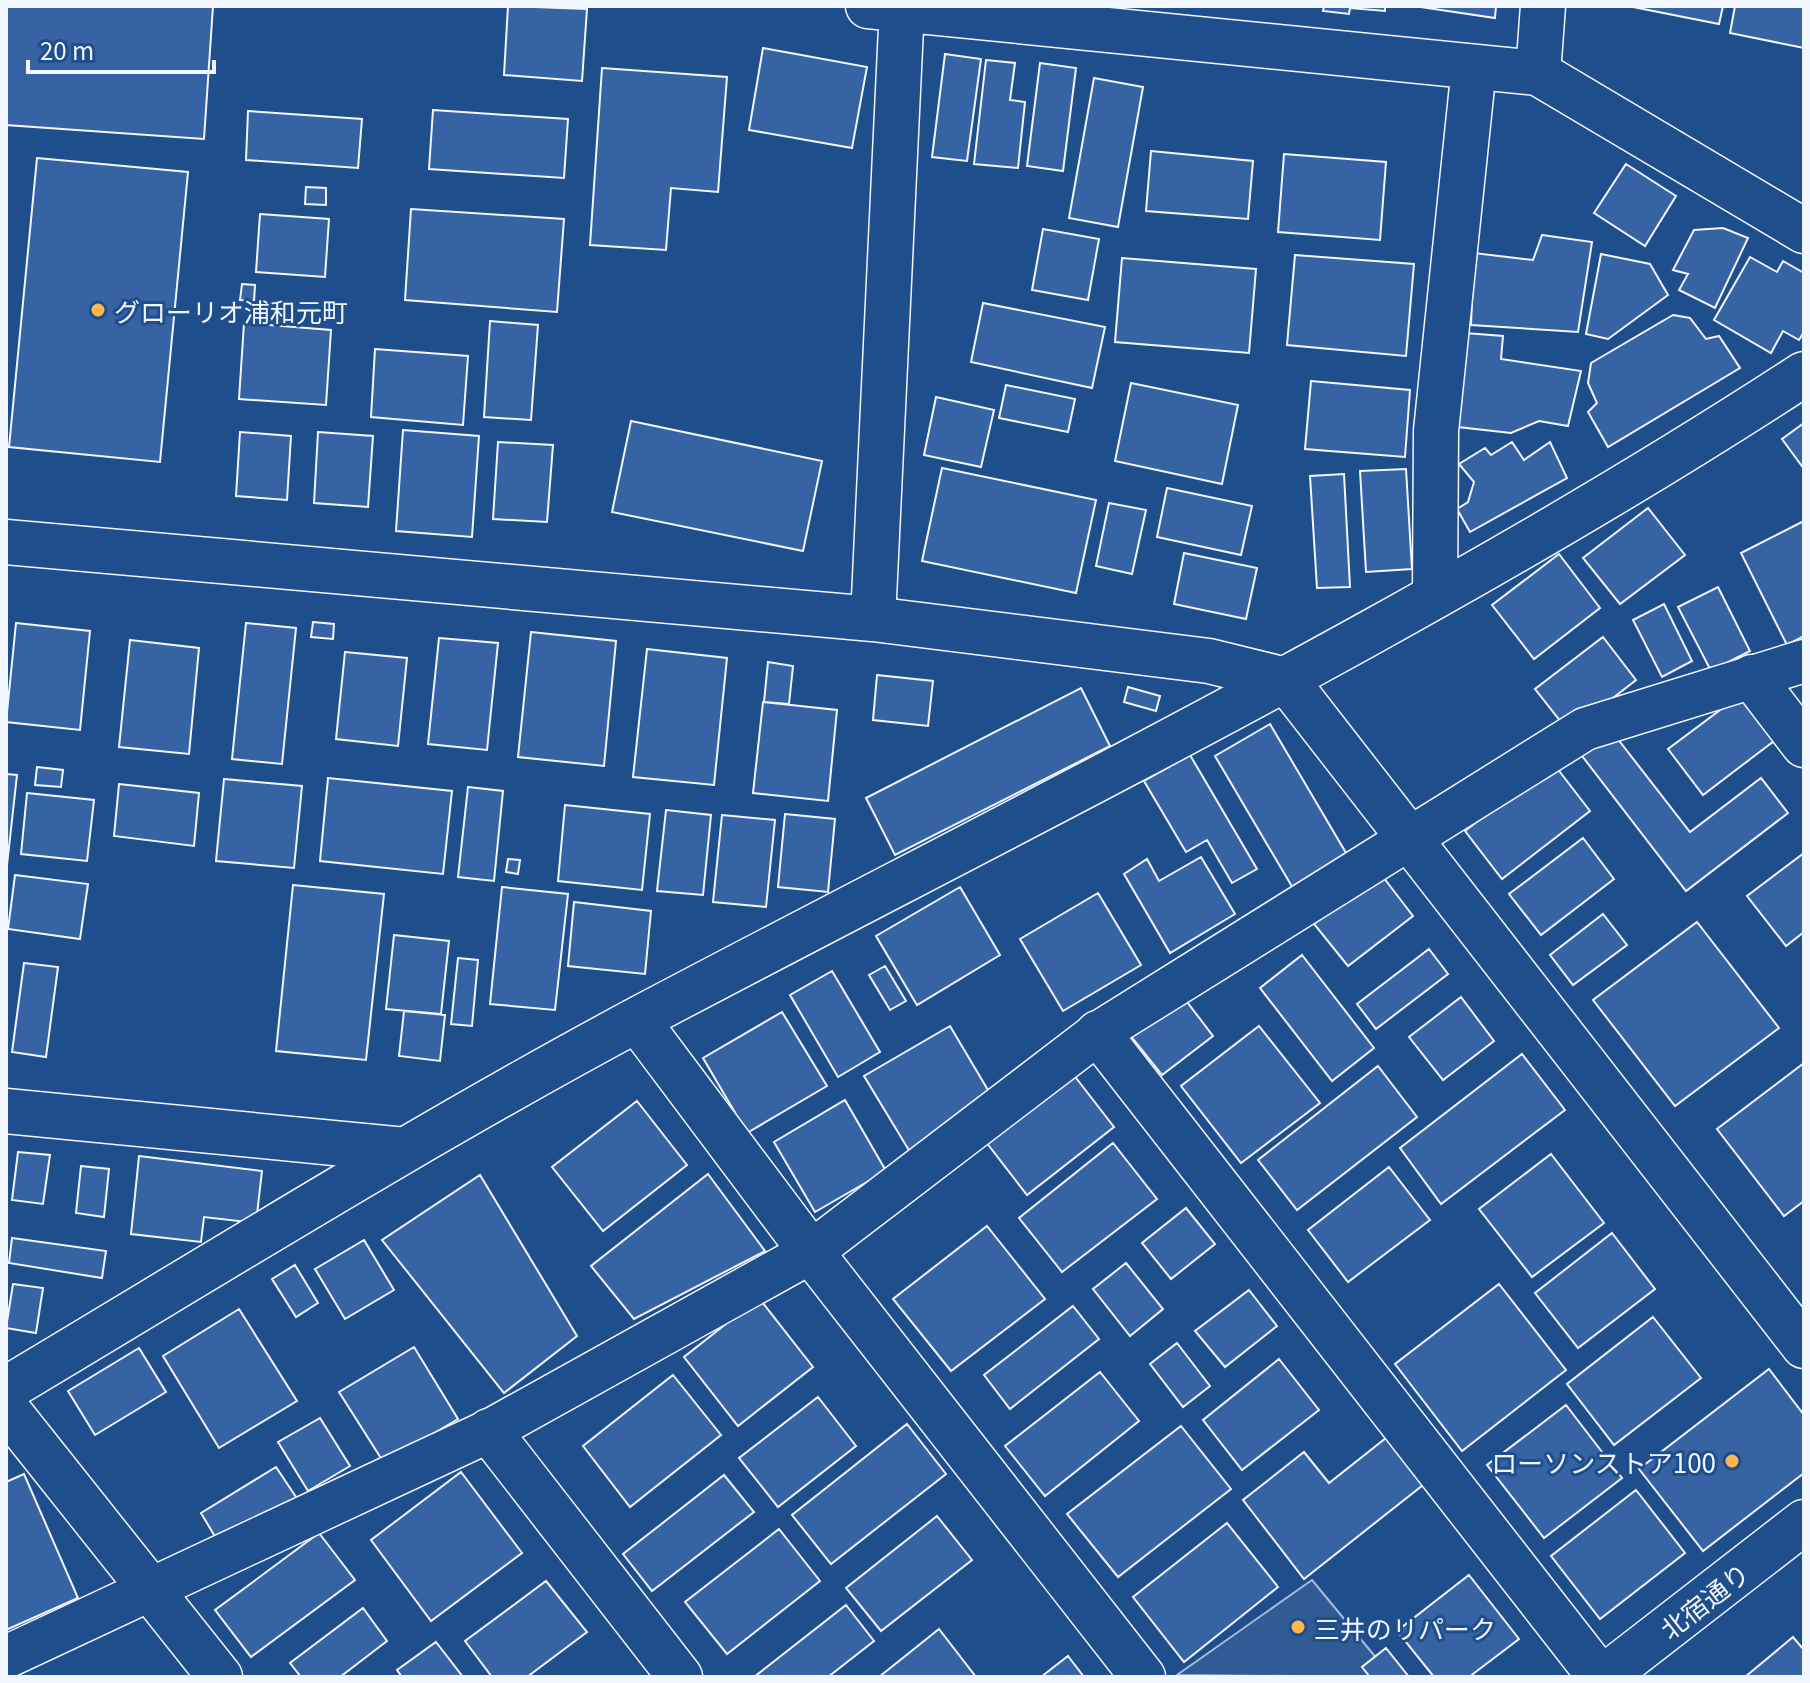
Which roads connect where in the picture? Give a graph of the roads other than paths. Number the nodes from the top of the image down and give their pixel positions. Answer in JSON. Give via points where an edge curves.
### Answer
{"nodes":[{"id":1,"x":1543,"y":6,"type":"edge"},
{"id":2,"x":891,"y":7,"type":"edge"},
{"id":3,"x":1474,"y":67,"type":"junction"},
{"id":4,"x":1538,"y":73,"type":"junction"},
{"id":5,"x":1804,"y":231,"type":"edge"},
{"id":6,"x":1804,"y":374,"type":"edge"},
{"id":7,"x":6,"y":542,"type":"edge"},
{"id":8,"x":1435,"y":594,"type":"junction"},
{"id":9,"x":873,"y":619,"type":"junction"},
{"id":10,"x":1804,"y":661,"type":"edge"},
{"id":11,"x":1752,"y":677,"type":"junction"},
{"id":12,"x":1286,"y":680,"type":"junction"},
{"id":13,"x":1804,"y":745,"type":"edge"},
{"id":14,"x":1410,"y":839,"type":"junction"},
{"id":15,"x":637,"y":1020,"type":"junction"},
{"id":16,"x":1098,"y":1033,"type":"junction"},
{"id":17,"x":6,"y":1111,"type":"edge"},
{"id":18,"x":405,"y":1150,"type":"junction"},
{"id":19,"x":811,"y":1252,"type":"junction"},
{"id":20,"x":1804,"y":1346,"type":"edge"},
{"id":21,"x":6,"y":1389,"type":"edge"},
{"id":22,"x":6,"y":1408,"type":"edge"},
{"id":23,"x":489,"y":1431,"type":"junction"},
{"id":24,"x":1804,"y":1522,"type":"edge"},
{"id":25,"x":152,"y":1589,"type":"junction"},
{"id":26,"x":6,"y":1657,"type":"edge"},
{"id":27,"x":220,"y":1677,"type":"edge"},
{"id":28,"x":680,"y":1677,"type":"edge"},
{"id":29,"x":1143,"y":1677,"type":"edge"},
{"id":30,"x":1602,"y":1677,"type":"edge"}],
"edges":[{"from":1,"to":4,"type":"street"},
{"from":2,"to":3,"type":"street"},
{"from":2,"to":9,"type":"street"},
{"from":3,"to":4,"type":"street"},
{"from":3,"to":8,"type":"street","via":[[1436,431]]},
{"from":4,"to":5,"type":"street"},
{"from":6,"to":8,"type":"street","via":[[1697,444]]},
{"from":7,"to":9,"type":"street"},
{"from":8,"to":12,"type":"street"},
{"from":9,"to":12,"type":"street","via":[[1209,661]]},
{"from":10,"to":11,"type":"street"},
{"from":11,"to":13,"type":"street"},
{"from":11,"to":14,"type":"street","via":[[1585,729]]},
{"from":12,"to":14,"type":"street"},
{"from":12,"to":15,"type":"street"},
{"from":14,"to":16,"type":"street"},
{"from":14,"to":20,"type":"street"},
{"from":15,"to":18,"type":"street"},
{"from":15,"to":19,"type":"street"},
{"from":16,"to":19,"type":"street"},
{"from":16,"to":30,"type":"street"},
{"from":17,"to":18,"type":"street"},
{"from":18,"to":21,"type":"street"},
{"from":19,"to":23,"type":"street"},
{"from":19,"to":29,"type":"street"},
{"from":22,"to":25,"type":"street"},
{"from":23,"to":25,"type":"street"},
{"from":23,"to":28,"type":"street"},
{"from":24,"to":30,"type":"street","name":"北宿通り"},
{"from":25,"to":26,"type":"street"},
{"from":25,"to":27,"type":"street"}]}
